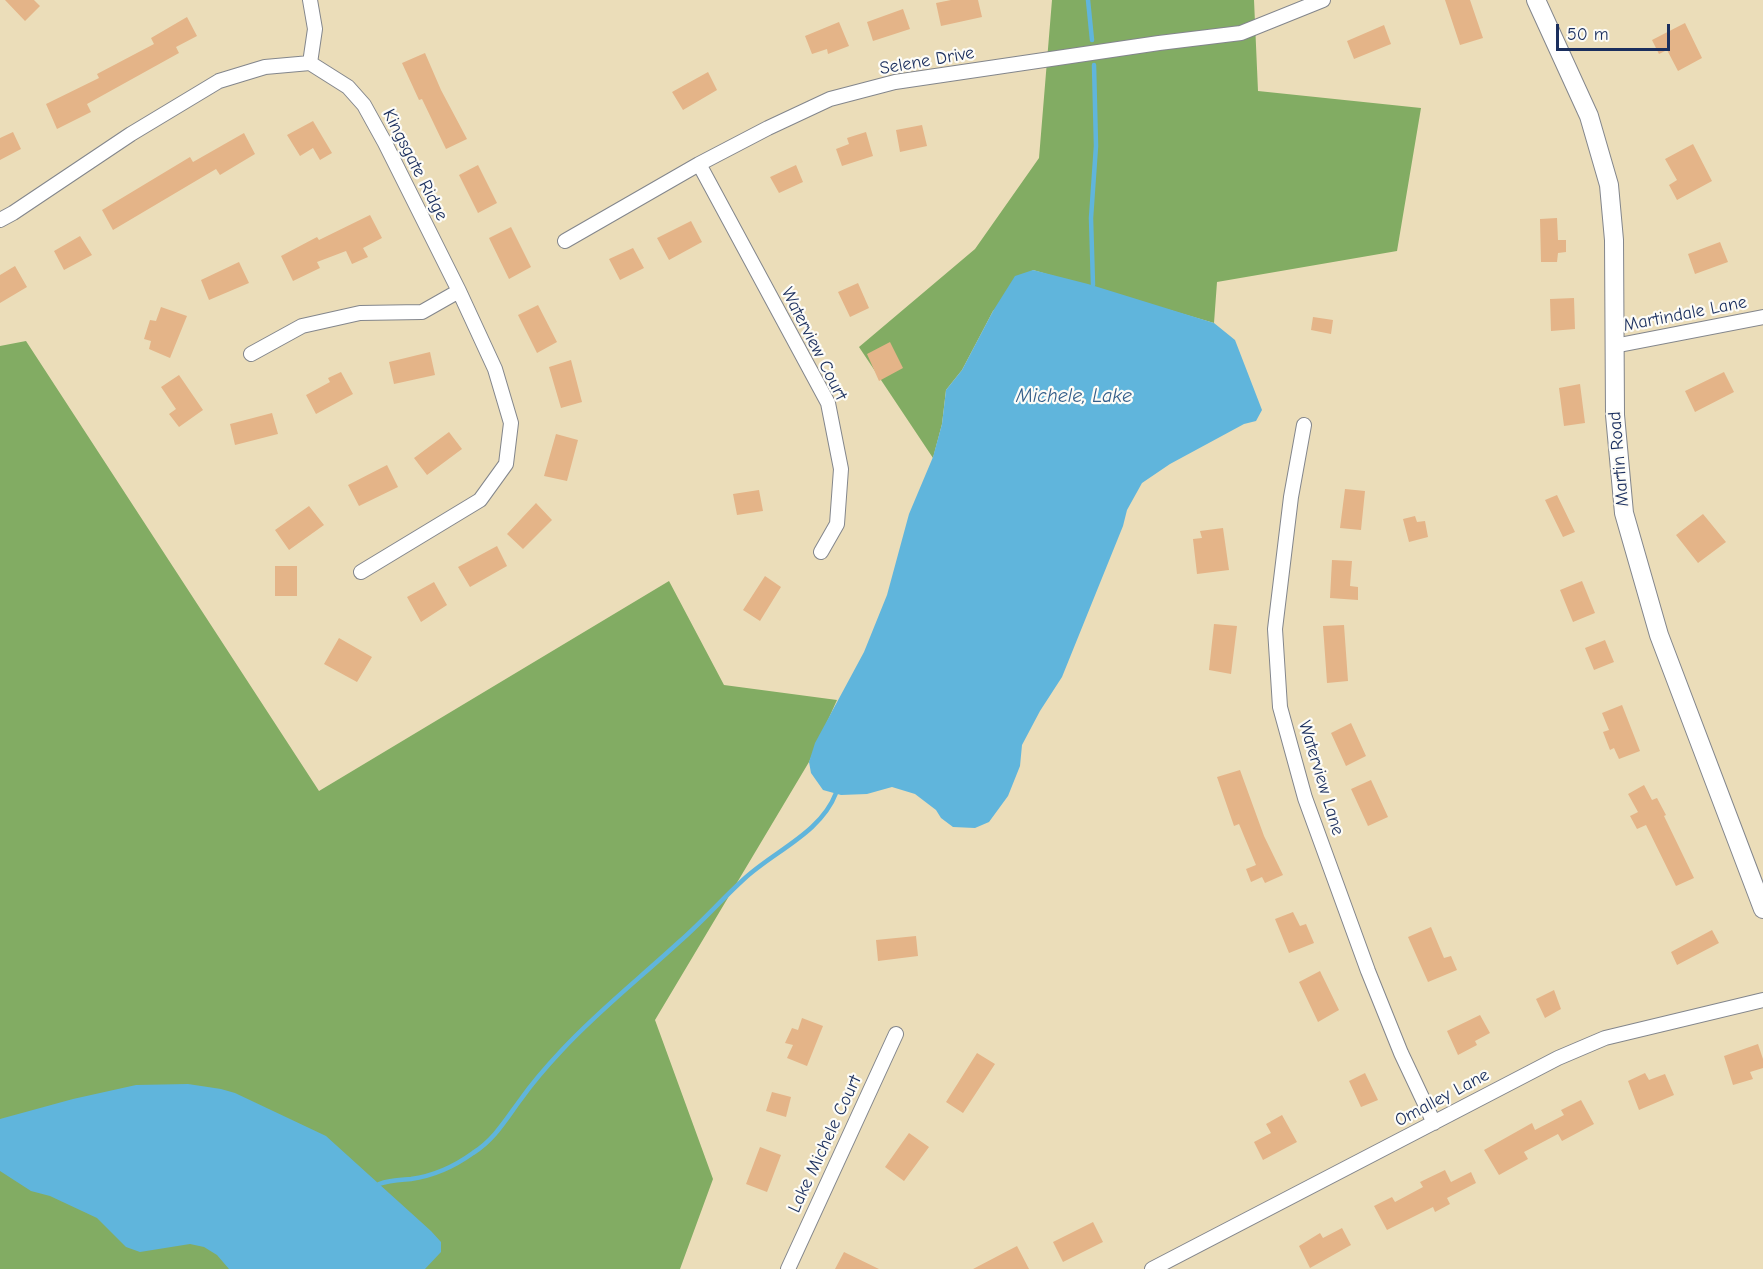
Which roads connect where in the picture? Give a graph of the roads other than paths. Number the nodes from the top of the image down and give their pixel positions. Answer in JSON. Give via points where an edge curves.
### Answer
{"nodes":[{"id":1,"x":310,"y":0,"type":"edge"},
{"id":2,"x":1323,"y":0,"type":"edge"},
{"id":3,"x":1536,"y":0,"type":"edge"},
{"id":4,"x":309,"y":63,"type":"junction"},
{"id":5,"x":699,"y":164,"type":"junction"},
{"id":6,"x":0,"y":220,"type":"edge"},
{"id":7,"x":565,"y":241,"type":"dead end"},
{"id":8,"x":459,"y":291,"type":"junction"},
{"id":9,"x":1763,"y":317,"type":"edge"},
{"id":10,"x":1614,"y":346,"type":"junction"},
{"id":11,"x":251,"y":354,"type":"dead end"},
{"id":12,"x":1304,"y":425,"type":"dead end"},
{"id":13,"x":821,"y":552,"type":"dead end"},
{"id":14,"x":361,"y":572,"type":"dead end"},
{"id":15,"x":1763,"y":909,"type":"edge"},
{"id":16,"x":1763,"y":1000,"type":"edge"},
{"id":17,"x":896,"y":1034,"type":"dead end"},
{"id":18,"x":1434,"y":1123,"type":"junction"},
{"id":19,"x":788,"y":1269,"type":"edge"},
{"id":20,"x":1152,"y":1269,"type":"edge"}],
"edges":[{"from":1,"to":4,"type":"street","via":[[315,29]]},
{"from":2,"to":5,"type":"street","name":"Selene Drive","via":[[1241,33],[895,82],[830,99]]},
{"from":3,"to":10,"type":"street","name":"Martin Road","via":[[1589,116],[1610,184]]},
{"from":4,"to":6,"type":"street","via":[[265,67],[219,81]]},
{"from":4,"to":8,"type":"street","name":"Kingsgate Ridge","via":[[348,87],[364,105]]},
{"from":5,"to":7,"type":"street","name":"Selene Drive"},
{"from":5,"to":13,"type":"street","name":"Waterview Court","via":[[828,403],[841,469],[837,524]]},
{"from":8,"to":11,"type":"street","via":[[422,312],[360,313],[302,326]]},
{"from":8,"to":14,"type":"street","name":"Kingsgate Ridge","via":[[495,369],[511,423],[506,464],[480,500]]},
{"from":9,"to":10,"type":"street","name":"Martindale Lane"},
{"from":10,"to":15,"type":"street","name":"Martin Road","via":[[1615,415],[1624,513],[1635,557],[1659,635]]},
{"from":12,"to":18,"type":"street","name":"Waterview Lane","via":[[1275,629],[1280,707],[1305,798],[1368,971]]},
{"from":16,"to":18,"type":"street","name":"Omalley Lane","via":[[1605,1038],[1558,1058]]},
{"from":17,"to":19,"type":"street","name":"Lake Michele Court"},
{"from":18,"to":20,"type":"street","name":"Omalley Lane"}]}
